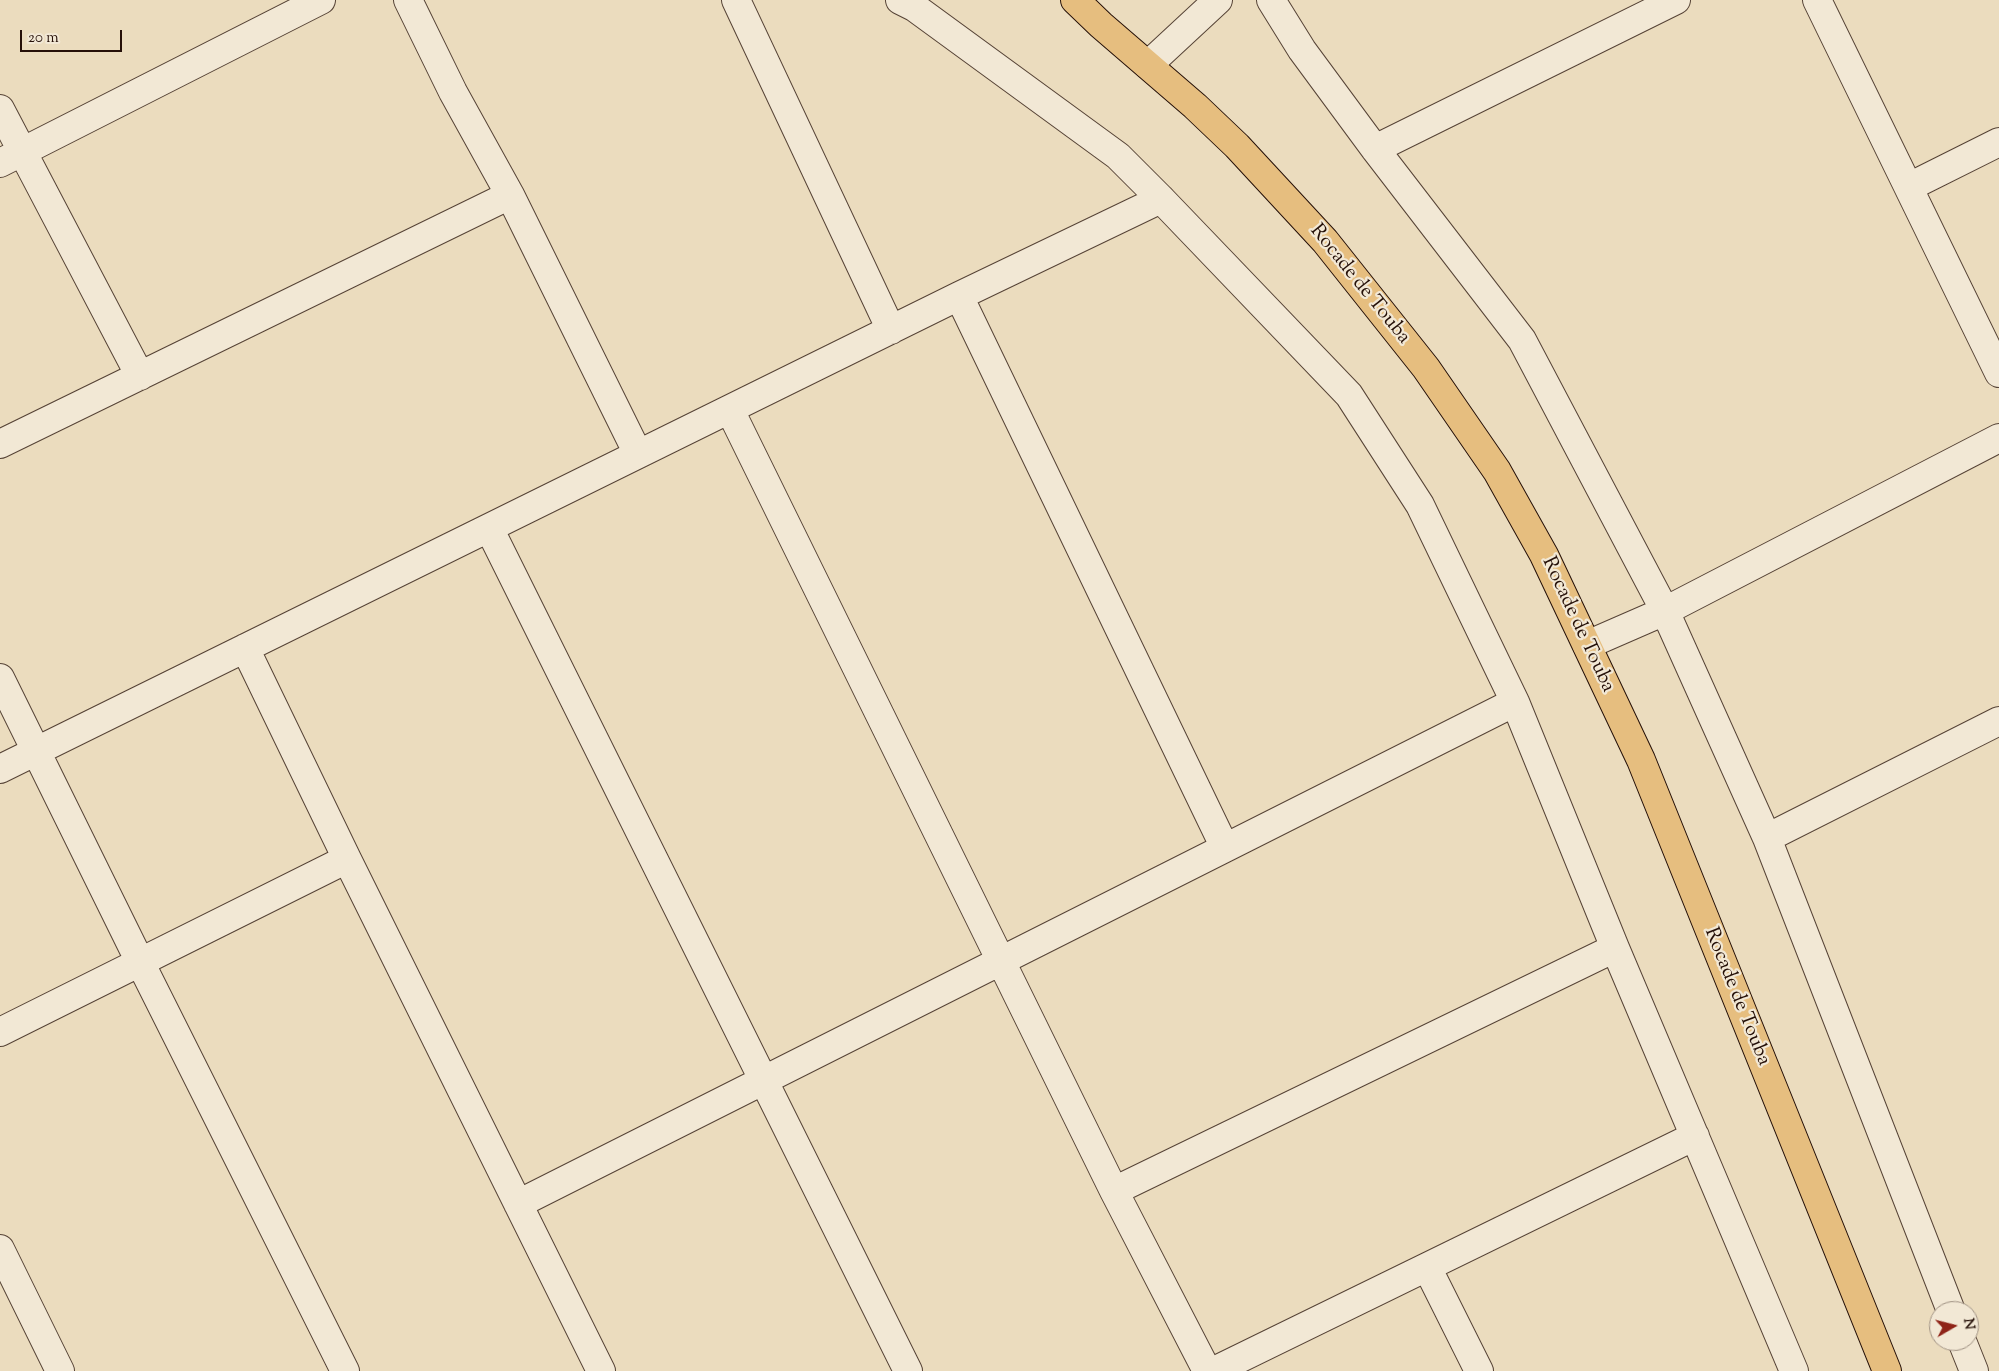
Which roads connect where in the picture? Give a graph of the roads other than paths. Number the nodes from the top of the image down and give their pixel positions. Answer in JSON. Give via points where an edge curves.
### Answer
{"nodes":[{"id":1,"x":321,"y":0,"type":"edge"},
{"id":2,"x":408,"y":0,"type":"edge"},
{"id":3,"x":736,"y":0,"type":"edge"},
{"id":4,"x":900,"y":0,"type":"edge"},
{"id":5,"x":1075,"y":0,"type":"edge"},
{"id":6,"x":1218,"y":0,"type":"edge"},
{"id":7,"x":1271,"y":0,"type":"edge"},
{"id":8,"x":1676,"y":0,"type":"edge"},
{"id":9,"x":1817,"y":0,"type":"edge"},
{"id":10,"x":1148,"y":65,"type":"junction"},
{"id":11,"x":0,"y":109,"type":"edge"},
{"id":12,"x":1999,"y":142,"type":"edge"},
{"id":13,"x":1375,"y":149,"type":"junction"},
{"id":14,"x":11,"y":158,"type":"edge"},
{"id":15,"x":1909,"y":188,"type":"junction"},
{"id":16,"x":510,"y":195,"type":"junction"},
{"id":17,"x":1162,"y":199,"type":"junction"},
{"id":18,"x":959,"y":296,"type":"junction"},
{"id":19,"x":891,"y":330,"type":"junction"},
{"id":20,"x":1999,"y":373,"type":"edge"},
{"id":21,"x":140,"y":376,"type":"junction"},
{"id":22,"x":730,"y":410,"type":"junction"},
{"id":23,"x":1999,"y":438,"type":"edge"},
{"id":24,"x":0,"y":444,"type":"edge"},
{"id":25,"x":638,"y":454,"type":"junction"},
{"id":26,"x":489,"y":528,"type":"junction"},
{"id":27,"x":1665,"y":611,"type":"junction"},
{"id":28,"x":1587,"y":645,"type":"junction"},
{"id":29,"x":245,"y":648,"type":"junction"},
{"id":30,"x":0,"y":678,"type":"edge"},
{"id":31,"x":1515,"y":702,"type":"junction"},
{"id":32,"x":1999,"y":721,"type":"edge"},
{"id":33,"x":36,"y":751,"type":"junction"},
{"id":34,"x":0,"y":769,"type":"edge"},
{"id":35,"x":1767,"y":838,"type":"junction"},
{"id":36,"x":1225,"y":848,"type":"junction"},
{"id":37,"x":347,"y":858,"type":"junction"},
{"id":38,"x":1614,"y":948,"type":"junction"},
{"id":39,"x":1002,"y":960,"type":"junction"},
{"id":40,"x":140,"y":962,"type":"junction"},
{"id":41,"x":0,"y":1032,"type":"edge"},
{"id":42,"x":763,"y":1080,"type":"junction"},
{"id":43,"x":1696,"y":1136,"type":"junction"},
{"id":44,"x":1114,"y":1191,"type":"junction"},
{"id":45,"x":518,"y":1204,"type":"junction"},
{"id":46,"x":0,"y":1249,"type":"edge"},
{"id":47,"x":1427,"y":1267,"type":"junction"},
{"id":48,"x":1947,"y":1301,"type":"edge"},
{"id":49,"x":1966,"y":1351,"type":"edge"},
{"id":50,"x":60,"y":1371,"type":"edge"},
{"id":51,"x":345,"y":1371,"type":"edge"},
{"id":52,"x":601,"y":1371,"type":"edge"},
{"id":53,"x":908,"y":1371,"type":"edge"},
{"id":54,"x":1207,"y":1371,"type":"edge"},
{"id":55,"x":1214,"y":1371,"type":"edge"},
{"id":56,"x":1479,"y":1371,"type":"edge"},
{"id":57,"x":1794,"y":1371,"type":"edge"},
{"id":58,"x":1887,"y":1371,"type":"edge"},
{"id":59,"x":1974,"y":1371,"type":"edge"}],
"edges":[{"from":1,"to":14,"type":"street"},
{"from":2,"to":16,"type":"street","via":[[453,92]]},
{"from":3,"to":19,"type":"street"},
{"from":4,"to":17,"type":"street","via":[[1118,156]]},
{"from":5,"to":10,"type":"main road","name":"Rocade de Touba"},
{"from":6,"to":10,"type":"street"},
{"from":7,"to":13,"type":"street","via":[[1302,50]]},
{"from":8,"to":13,"type":"street"},
{"from":9,"to":15,"type":"street"},
{"from":10,"to":28,"type":"main road","name":"Rocade de Touba","via":[[1196,106],[1325,241],[1426,368],[1497,471],[1544,555]]},
{"from":11,"to":14,"type":"street"},
{"from":12,"to":15,"type":"street"},
{"from":13,"to":27,"type":"street","via":[[1522,340]]},
{"from":14,"to":21,"type":"street"},
{"from":15,"to":20,"type":"street"},
{"from":16,"to":21,"type":"street"},
{"from":16,"to":25,"type":"street"},
{"from":17,"to":18,"type":"street"},
{"from":17,"to":31,"type":"street","via":[[1348,395],[1420,505]]},
{"from":18,"to":19,"type":"street"},
{"from":18,"to":36,"type":"street"},
{"from":19,"to":22,"type":"street"},
{"from":21,"to":24,"type":"street"},
{"from":22,"to":25,"type":"street"},
{"from":22,"to":39,"type":"street"},
{"from":23,"to":27,"type":"street"},
{"from":25,"to":26,"type":"street"},
{"from":26,"to":29,"type":"street"},
{"from":26,"to":42,"type":"street"},
{"from":27,"to":28,"type":"street"},
{"from":27,"to":35,"type":"street"},
{"from":28,"to":58,"type":"main road","name":"Rocade de Touba","via":[[1644,769]]},
{"from":29,"to":33,"type":"street"},
{"from":29,"to":37,"type":"street"},
{"from":30,"to":33,"type":"street"},
{"from":31,"to":36,"type":"street"},
{"from":31,"to":38,"type":"street"},
{"from":32,"to":35,"type":"street"},
{"from":33,"to":34,"type":"street"},
{"from":33,"to":40,"type":"street"},
{"from":35,"to":48,"type":"street"},
{"from":36,"to":39,"type":"street"},
{"from":37,"to":40,"type":"street"},
{"from":37,"to":45,"type":"street"},
{"from":38,"to":43,"type":"street"},
{"from":38,"to":44,"type":"street"},
{"from":39,"to":42,"type":"street"},
{"from":39,"to":44,"type":"street"},
{"from":40,"to":41,"type":"street"},
{"from":40,"to":51,"type":"street"},
{"from":42,"to":45,"type":"street"},
{"from":42,"to":53,"type":"street"},
{"from":43,"to":47,"type":"street"},
{"from":43,"to":57,"type":"street"},
{"from":44,"to":54,"type":"street"},
{"from":45,"to":52,"type":"street"},
{"from":46,"to":50,"type":"street"},
{"from":47,"to":55,"type":"street"},
{"from":47,"to":56,"type":"street"},
{"from":49,"to":59,"type":"street"}]}
